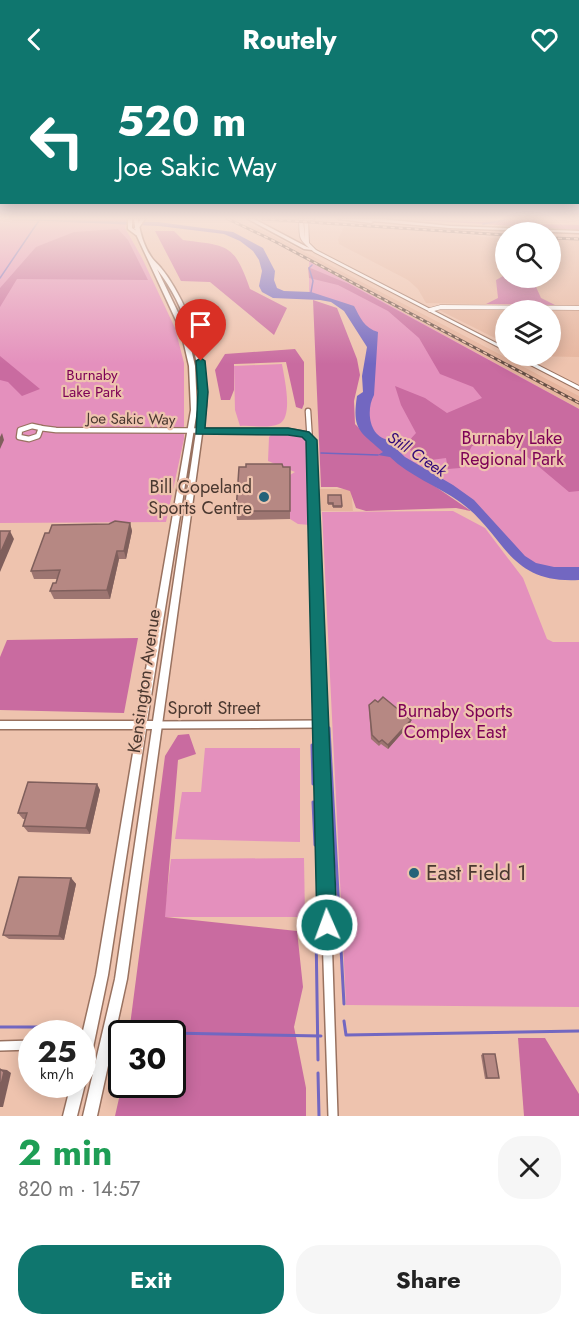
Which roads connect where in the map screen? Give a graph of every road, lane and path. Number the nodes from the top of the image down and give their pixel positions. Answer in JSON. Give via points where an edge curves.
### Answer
{"nodes":[{"id":1,"x":159,"y":267,"type":"edge"},
{"id":2,"x":351,"y":267,"type":"edge"},
{"id":3,"x":579,"y":308,"type":"edge"},
{"id":4,"x":430,"y":310,"type":"junction"},
{"id":5,"x":495,"y":344,"type":"edge"},
{"id":6,"x":536,"y":366,"type":"edge"},
{"id":7,"x":579,"y":388,"type":"edge"},
{"id":8,"x":308,"y":411,"type":"dead end"},
{"id":9,"x":40,"y":428,"type":"junction"},
{"id":10,"x":56,"y":430,"type":"junction"},
{"id":11,"x":195,"y":432,"type":"junction"},
{"id":12,"x":38,"y":436,"type":"junction"},
{"id":13,"x":311,"y":440,"type":"junction"},
{"id":14,"x":320,"y":724,"type":"junction"},
{"id":15,"x":0,"y":725,"type":"edge"},
{"id":16,"x":142,"y":725,"type":"junction"},
{"id":17,"x":155,"y":725,"type":"junction"},
{"id":18,"x":91,"y":1020,"type":"edge"},
{"id":19,"x":18,"y":1045,"type":"edge"},
{"id":20,"x":0,"y":1046,"type":"edge"},
{"id":21,"x":96,"y":1048,"type":"edge"},
{"id":22,"x":105,"y":1049,"type":"junction"},
{"id":23,"x":74,"y":1098,"type":"edge"},
{"id":24,"x":70,"y":1116,"type":"edge"},
{"id":25,"x":90,"y":1116,"type":"edge"},
{"id":26,"x":333,"y":1116,"type":"edge"}],
"edges":[{"from":1,"to":11,"type":"main road","name":"Kensington Avenue","via":[[193,330],[201,361],[203,392]]},
{"from":2,"to":4,"type":"street"},
{"from":3,"to":4,"type":"street"},
{"from":4,"to":5,"type":"street"},
{"from":6,"to":7,"type":"street"},
{"from":8,"to":13,"type":"street"},
{"from":9,"to":10,"type":"street","name":"Joe Sakic Way"},
{"from":9,"to":12,"type":"street"},
{"from":9,"to":12,"type":"street","via":[[26,427],[18,435],[25,439]]},
{"from":10,"to":11,"type":"street","name":"Joe Sakic Way"},
{"from":10,"to":12,"type":"street","name":"Joe Sakic Way"},
{"from":11,"to":13,"type":"street","name":"Joe Sakic Way","via":[[288,431],[305,434]]},
{"from":11,"to":16,"type":"main road","name":"Kensington Avenue"},
{"from":11,"to":17,"type":"main road","name":"Kensington Avenue"},
{"from":13,"to":14,"type":"street"},
{"from":14,"to":17,"type":"street","name":"Sprott Street"},
{"from":14,"to":26,"type":"street"},
{"from":15,"to":16,"type":"main road","name":"Sprott Street"},
{"from":16,"to":17,"type":"main road","name":"Sprott Street"},
{"from":16,"to":18,"type":"main road","name":"Kensington Avenue"},
{"from":17,"to":22,"type":"main road","name":"Kensington Avenue","via":[[123,967]]},
{"from":19,"to":20,"type":"street"},
{"from":21,"to":22,"type":"main road"},
{"from":22,"to":25,"type":"main road","name":"Kensington Avenue"},
{"from":23,"to":24,"type":"main road"}]}
